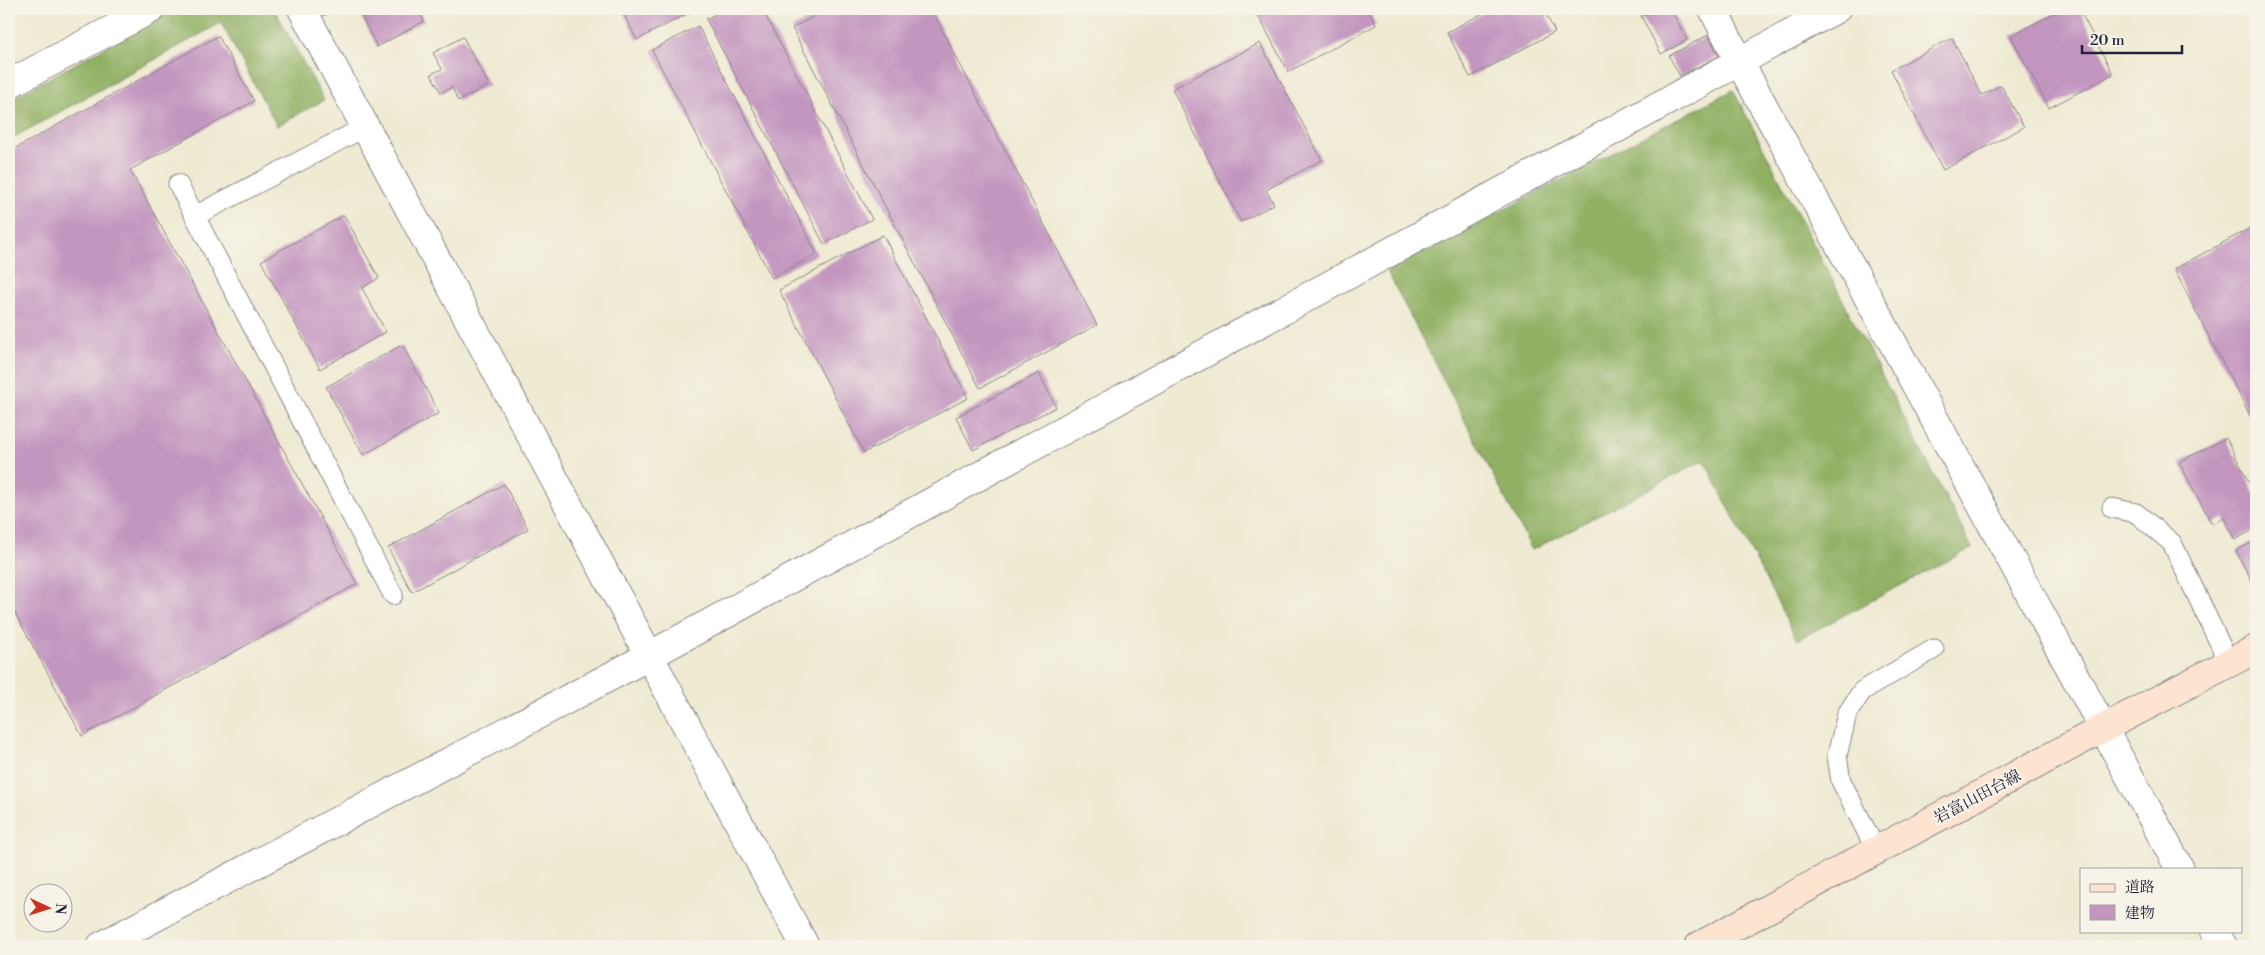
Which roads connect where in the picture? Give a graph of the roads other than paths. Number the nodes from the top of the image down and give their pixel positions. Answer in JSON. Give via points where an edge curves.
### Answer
{"nodes":[{"id":1,"x":151,"y":9,"type":"edge"},
{"id":2,"x":302,"y":9,"type":"edge"},
{"id":3,"x":1713,"y":9,"type":"edge"},
{"id":4,"x":1836,"y":9,"type":"edge"},
{"id":5,"x":1739,"y":61,"type":"junction"},
{"id":6,"x":9,"y":84,"type":"edge"},
{"id":7,"x":364,"y":126,"type":"junction"},
{"id":8,"x":178,"y":184,"type":"dead end"},
{"id":9,"x":195,"y":216,"type":"junction"},
{"id":10,"x":2112,"y":508,"type":"dead end"},
{"id":11,"x":393,"y":594,"type":"dead end"},
{"id":12,"x":2256,"y":648,"type":"edge"},
{"id":13,"x":1934,"y":649,"type":"dead end"},
{"id":14,"x":649,"y":656,"type":"junction"},
{"id":15,"x":2229,"y":663,"type":"junction"},
{"id":16,"x":2102,"y":729,"type":"junction"},
{"id":17,"x":1876,"y":850,"type":"junction"},
{"id":18,"x":2179,"y":868,"type":"edge"},
{"id":19,"x":2215,"y":932,"type":"edge"},
{"id":20,"x":101,"y":946,"type":"edge"},
{"id":21,"x":805,"y":946,"type":"edge"},
{"id":22,"x":1699,"y":946,"type":"edge"},
{"id":23,"x":2223,"y":946,"type":"edge"}],
"edges":[{"from":1,"to":6,"type":"street"},
{"from":2,"to":7,"type":"street"},
{"from":3,"to":5,"type":"street"},
{"from":4,"to":5,"type":"street"},
{"from":5,"to":14,"type":"street"},
{"from":5,"to":16,"type":"street"},
{"from":7,"to":9,"type":"lane"},
{"from":7,"to":14,"type":"street"},
{"from":8,"to":9,"type":"lane"},
{"from":9,"to":11,"type":"lane"},
{"from":10,"to":15,"type":"lane","via":[[2136,513],[2172,543]]},
{"from":12,"to":15,"type":"main road","name":"岩富山田台線"},
{"from":13,"to":17,"type":"lane","via":[[1862,691],[1847,714],[1837,756],[1841,781]]},
{"from":14,"to":20,"type":"street"},
{"from":14,"to":21,"type":"street"},
{"from":15,"to":16,"type":"main road","name":"岩富山田台線"},
{"from":16,"to":17,"type":"main road","name":"岩富山田台線"},
{"from":16,"to":18,"type":"street"},
{"from":17,"to":22,"type":"main road","name":"岩富山田台線"},
{"from":19,"to":23,"type":"street"}]}
